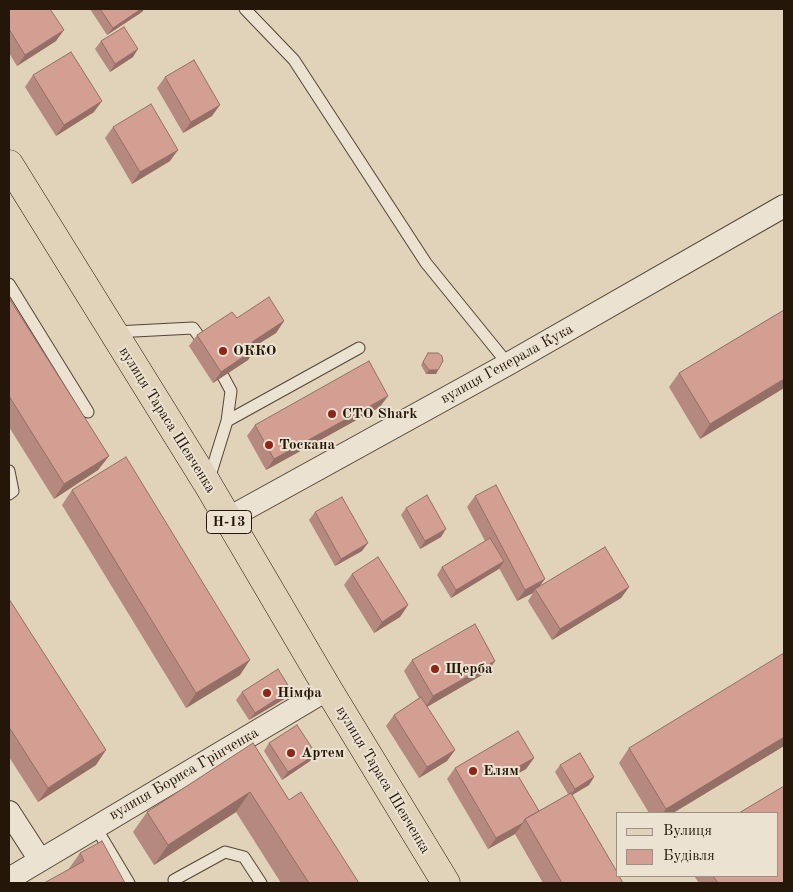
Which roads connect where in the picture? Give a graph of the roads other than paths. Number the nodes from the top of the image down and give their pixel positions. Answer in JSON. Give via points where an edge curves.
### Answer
{"nodes":[{"id":1,"x":245,"y":9,"type":"edge"},
{"id":2,"x":9,"y":164,"type":"edge"},
{"id":3,"x":784,"y":206,"type":"edge"},
{"id":4,"x":9,"y":284,"type":"edge"},
{"id":5,"x":113,"y":332,"type":"junction"},
{"id":6,"x":200,"y":338,"type":"edge"},
{"id":7,"x":359,"y":348,"type":"dead end"},
{"id":8,"x":508,"y":364,"type":"junction"},
{"id":9,"x":223,"y":376,"type":"edge"},
{"id":10,"x":88,"y":412,"type":"dead end"},
{"id":11,"x":227,"y":421,"type":"junction"},
{"id":12,"x":9,"y":471,"type":"edge"},
{"id":13,"x":207,"y":483,"type":"junction"},
{"id":14,"x":9,"y":494,"type":"edge"},
{"id":15,"x":228,"y":519,"type":"junction"},
{"id":16,"x":328,"y":689,"type":"junction"},
{"id":17,"x":9,"y":812,"type":"edge"},
{"id":18,"x":95,"y":826,"type":"junction"},
{"id":19,"x":40,"y":860,"type":"junction"},
{"id":20,"x":9,"y":879,"type":"edge"},
{"id":21,"x":174,"y":880,"type":"dead end"},
{"id":22,"x":129,"y":883,"type":"edge"},
{"id":23,"x":261,"y":883,"type":"edge"},
{"id":24,"x":446,"y":883,"type":"edge"}],
"edges":[{"from":1,"to":8,"type":"lane","via":[[294,60],[426,263]]},
{"from":2,"to":5,"type":"main road","name":"вулиця Тараса Шевченка","number":"Н-13"},
{"from":3,"to":8,"type":"street","name":"вулиця Генерала Кука"},
{"from":4,"to":10,"type":"lane"},
{"from":5,"to":6,"type":"lane","via":[[193,328]]},
{"from":5,"to":13,"type":"main road","name":"вулиця Тараса Шевченка","number":"Н-13"},
{"from":7,"to":11,"type":"lane"},
{"from":8,"to":15,"type":"street","name":"вулиця Генерала Кука"},
{"from":9,"to":11,"type":"lane","via":[[232,391]]},
{"from":11,"to":13,"type":"lane"},
{"from":12,"to":14,"type":"lane","via":[[12,492]]},
{"from":13,"to":15,"type":"main road","name":"вулиця Тараса Шевченка","number":"Н-13"},
{"from":15,"to":16,"type":"main road","name":"вулиця Тараса Шевченка","number":"Н-13"},
{"from":16,"to":18,"type":"street","name":"вулиця Бориса Грінченка"},
{"from":16,"to":24,"type":"main road","name":"вулиця Тараса Шевченка","number":"Н-13"},
{"from":17,"to":19,"type":"street"},
{"from":18,"to":19,"type":"street","name":"вулиця Бориса Грінченка"},
{"from":18,"to":22,"type":"lane"},
{"from":19,"to":20,"type":"street","name":"вулиця Бориса Грінченка"},
{"from":21,"to":23,"type":"lane","via":[[224,852],[244,857]]}]}
